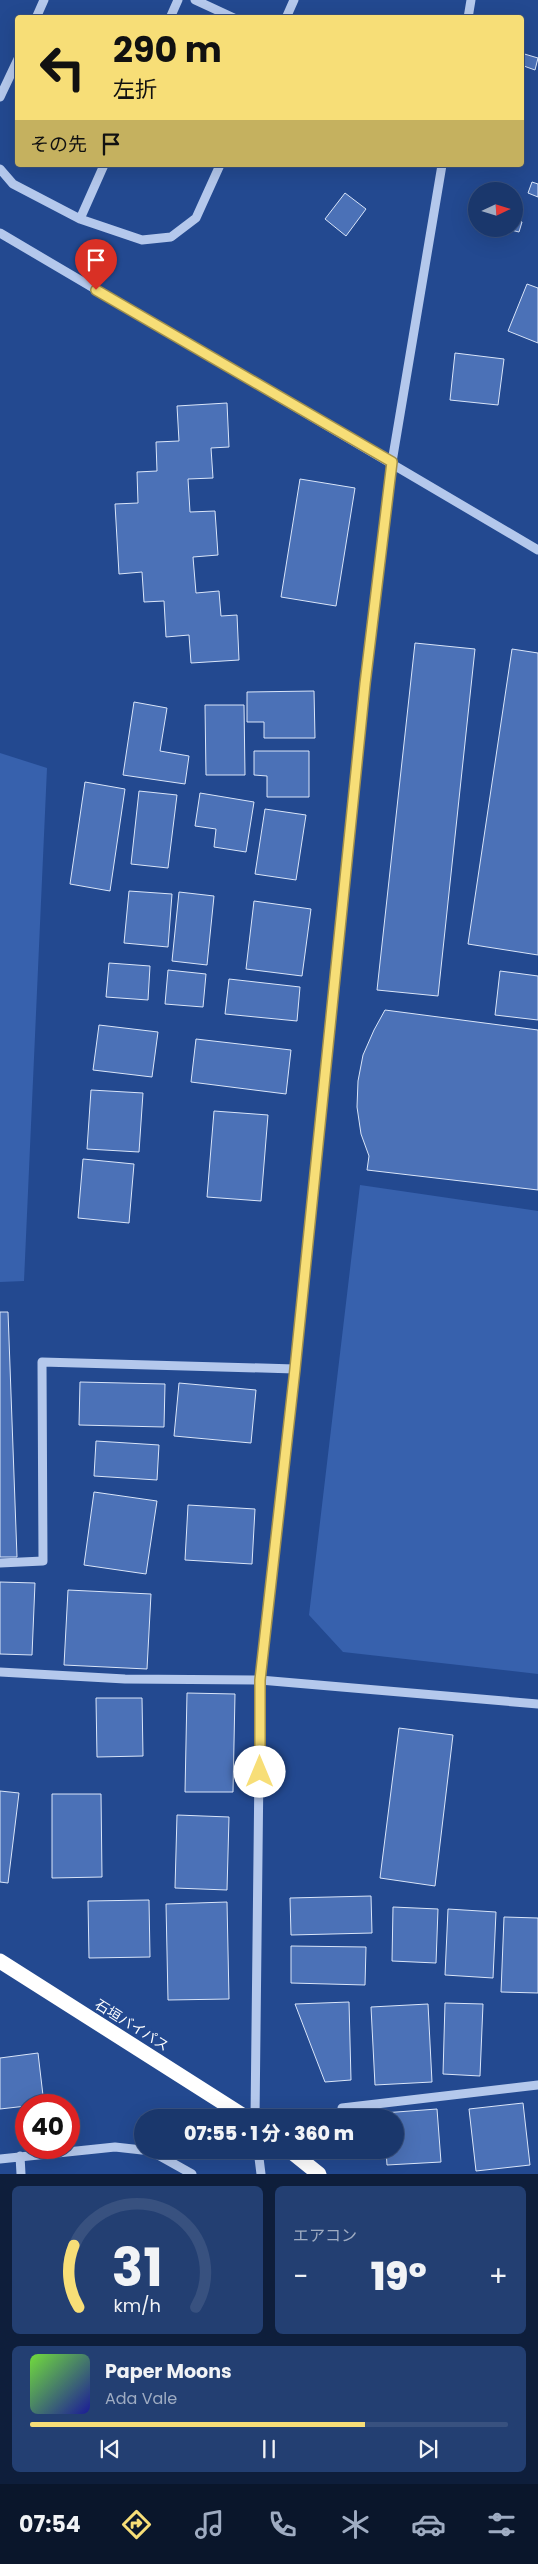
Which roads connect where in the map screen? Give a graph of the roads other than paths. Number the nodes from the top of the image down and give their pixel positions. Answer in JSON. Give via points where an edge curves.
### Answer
{"nodes":[{"id":1,"x":44,"y":0,"type":"edge"},
{"id":2,"x":178,"y":0,"type":"edge"},
{"id":3,"x":195,"y":0,"type":"edge"},
{"id":4,"x":294,"y":0,"type":"edge"},
{"id":5,"x":471,"y":0,"type":"edge"},
{"id":6,"x":37,"y":15,"type":"edge"},
{"id":7,"x":171,"y":15,"type":"edge"},
{"id":8,"x":228,"y":15,"type":"edge"},
{"id":9,"x":287,"y":15,"type":"edge"},
{"id":10,"x":468,"y":15,"type":"edge"},
{"id":11,"x":15,"y":64,"type":"edge"},
{"id":12,"x":0,"y":97,"type":"edge"},
{"id":13,"x":103,"y":167,"type":"edge"},
{"id":14,"x":219,"y":167,"type":"edge"},
{"id":15,"x":442,"y":167,"type":"edge"},
{"id":16,"x":0,"y":169,"type":"edge"},
{"id":17,"x":80,"y":219,"type":"junction"},
{"id":18,"x":0,"y":234,"type":"edge"},
{"id":19,"x":392,"y":462,"type":"junction"},
{"id":20,"x":538,"y":550,"type":"edge"},
{"id":21,"x":295,"y":1369,"type":"junction"},
{"id":22,"x":0,"y":1563,"type":"edge"},
{"id":23,"x":0,"y":1672,"type":"edge"},
{"id":24,"x":260,"y":1680,"type":"junction"},
{"id":25,"x":538,"y":1704,"type":"edge"},
{"id":26,"x":0,"y":1961,"type":"edge"},
{"id":27,"x":538,"y":2085,"type":"edge"},
{"id":28,"x":342,"y":2108,"type":"dead end"},
{"id":29,"x":234,"y":2109,"type":"edge"},
{"id":30,"x":255,"y":2109,"type":"edge"},
{"id":31,"x":134,"y":2149,"type":"edge"},
{"id":32,"x":80,"y":2150,"type":"edge"},
{"id":33,"x":15,"y":2157,"type":"edge"},
{"id":34,"x":0,"y":2159,"type":"edge"},
{"id":35,"x":20,"y":2159,"type":"edge"},
{"id":36,"x":165,"y":2159,"type":"edge"},
{"id":37,"x":259,"y":2159,"type":"edge"},
{"id":38,"x":300,"y":2159,"type":"edge"},
{"id":39,"x":22,"y":2174,"type":"edge"},
{"id":40,"x":192,"y":2174,"type":"edge"},
{"id":41,"x":261,"y":2174,"type":"edge"},
{"id":42,"x":319,"y":2174,"type":"edge"}],
"edges":[{"from":1,"to":6,"type":"street"},
{"from":2,"to":7,"type":"street"},
{"from":3,"to":8,"type":"street"},
{"from":4,"to":9,"type":"street"},
{"from":5,"to":10,"type":"street"},
{"from":11,"to":12,"type":"street"},
{"from":13,"to":17,"type":"street"},
{"from":14,"to":17,"type":"street","via":[[196,218],[171,237],[142,240]]},
{"from":15,"to":19,"type":"street"},
{"from":16,"to":17,"type":"street","via":[[12,184]]},
{"from":18,"to":19,"type":"street"},
{"from":19,"to":20,"type":"street"},
{"from":19,"to":21,"type":"street","via":[[365,684]]},
{"from":21,"to":22,"type":"street","via":[[42,1362],[43,1561]]},
{"from":21,"to":24,"type":"street"},
{"from":23,"to":24,"type":"street","via":[[125,1679]]},
{"from":24,"to":25,"type":"street"},
{"from":24,"to":30,"type":"street"},
{"from":26,"to":29,"type":"highway","name":"石垣バイパス"},
{"from":27,"to":28,"type":"street"},
{"from":31,"to":32,"type":"street"},
{"from":33,"to":34,"type":"street"},
{"from":35,"to":39,"type":"street"},
{"from":36,"to":40,"type":"street"},
{"from":37,"to":41,"type":"street"},
{"from":38,"to":42,"type":"highway"}]}
